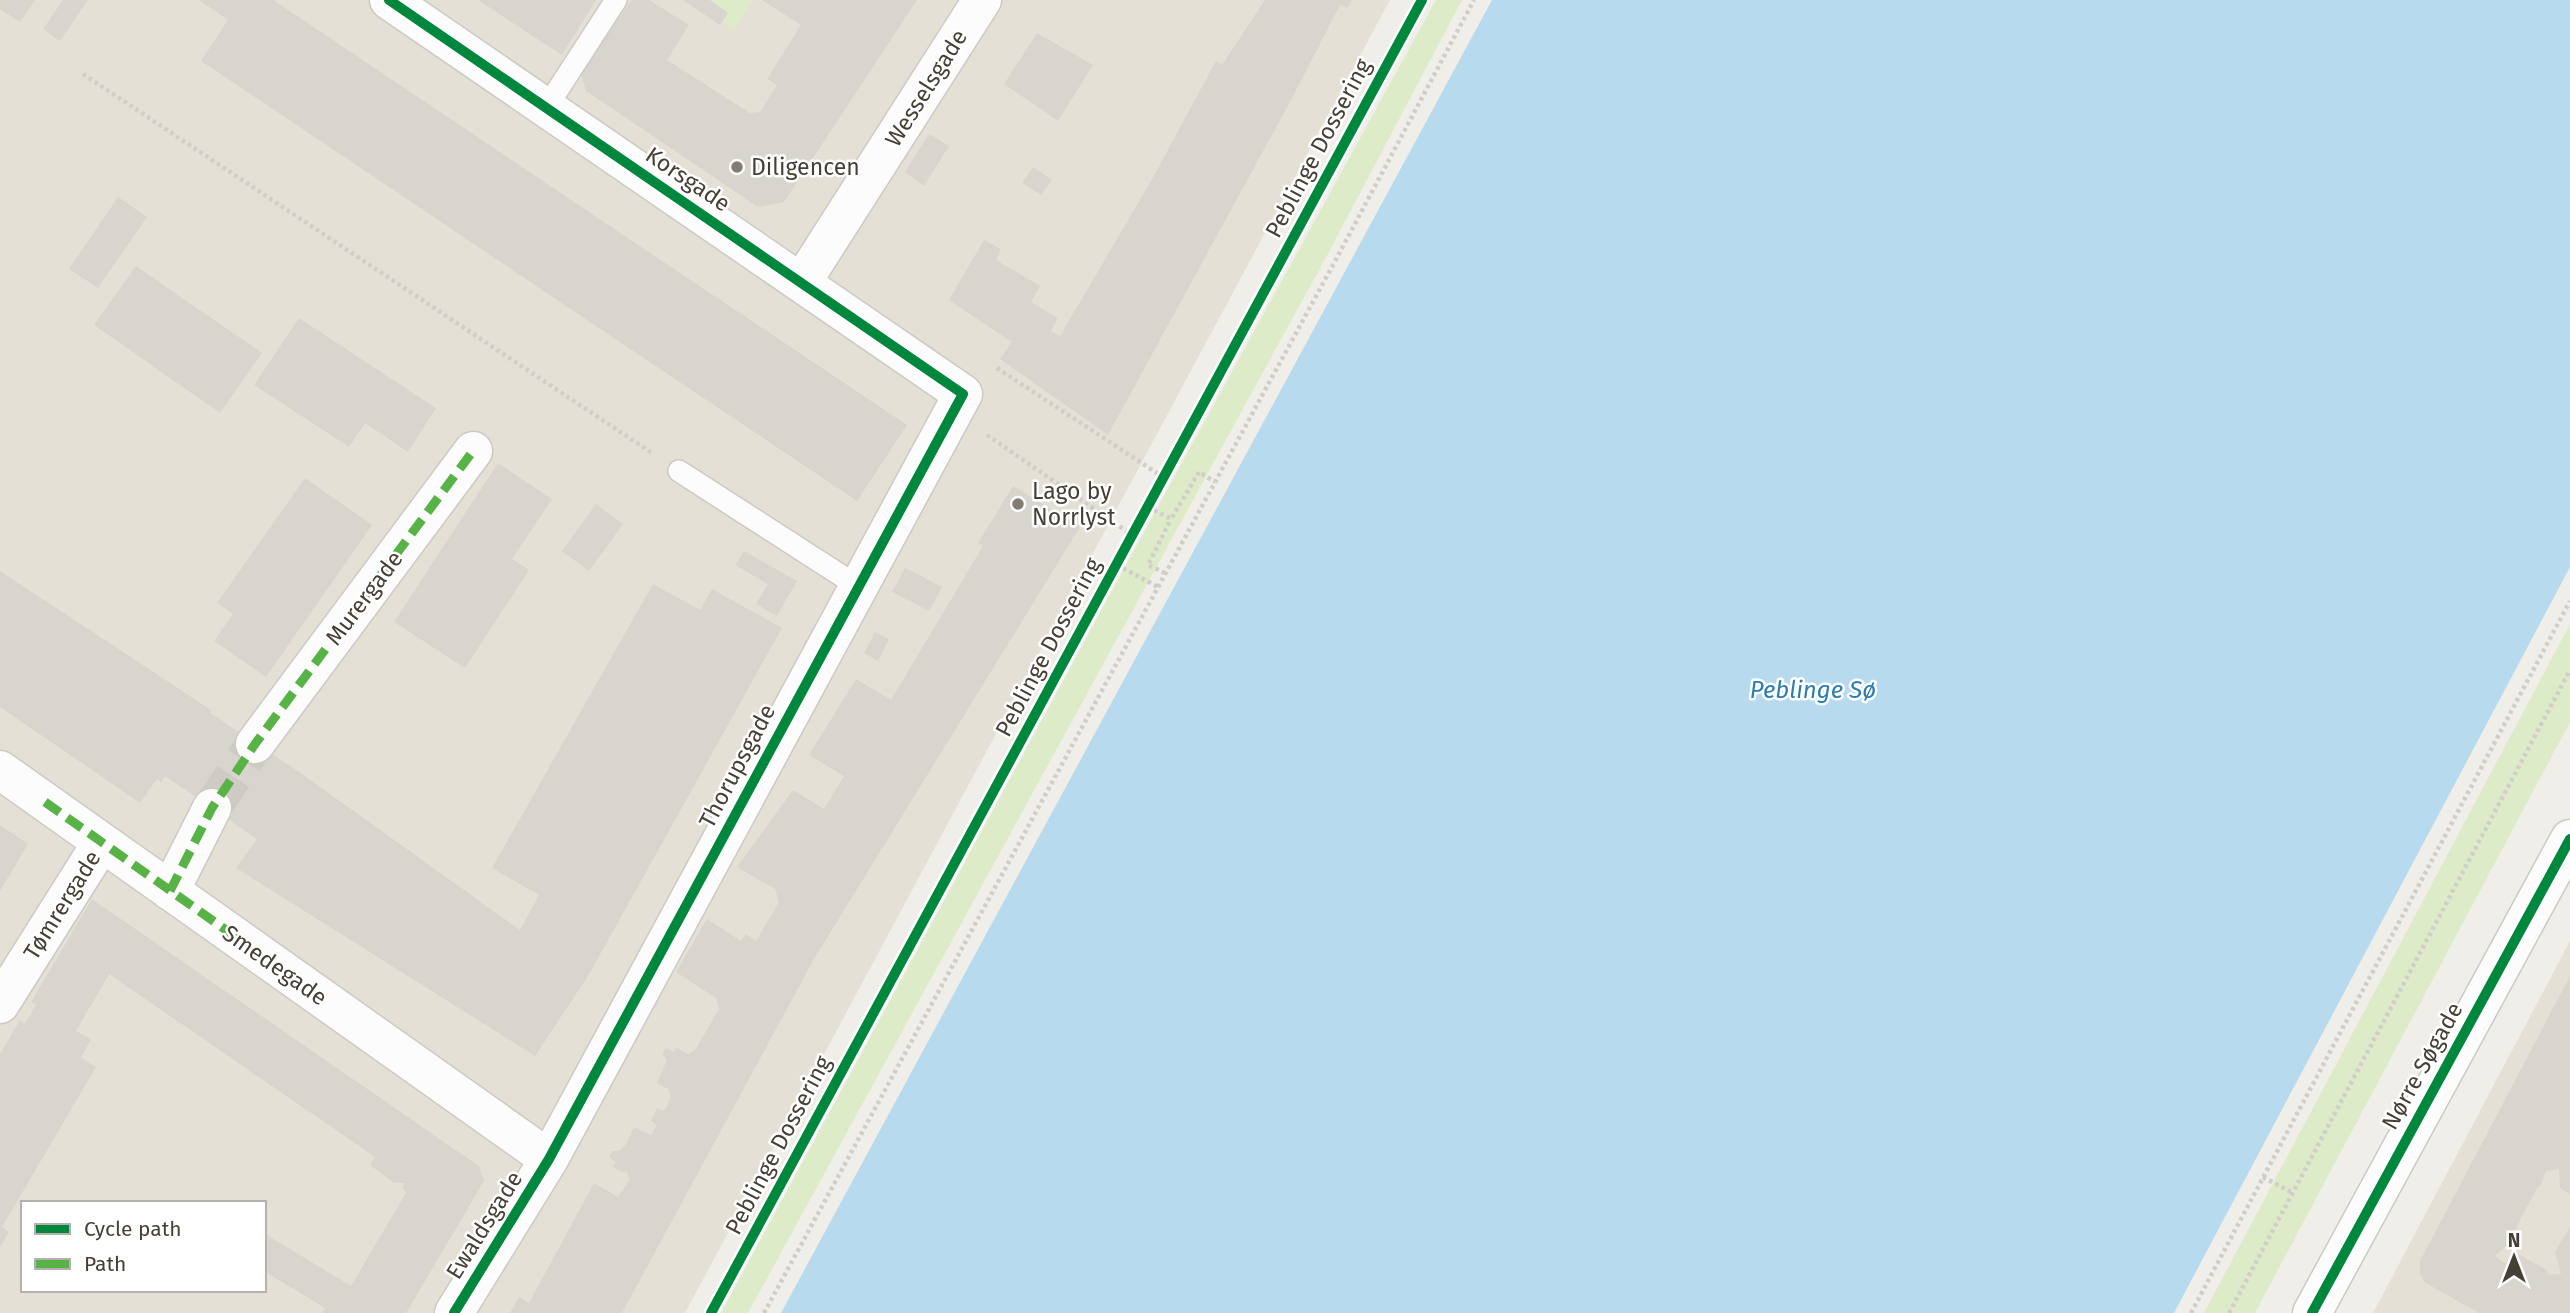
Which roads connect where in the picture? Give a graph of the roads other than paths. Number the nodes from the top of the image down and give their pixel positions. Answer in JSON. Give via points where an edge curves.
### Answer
{"nodes":[{"id":1,"x":389,"y":0,"type":"edge"},
{"id":2,"x":616,"y":0,"type":"edge"},
{"id":3,"x":982,"y":0,"type":"edge"},
{"id":4,"x":546,"y":108,"type":"junction"},
{"id":5,"x":802,"y":282,"type":"junction"},
{"id":6,"x":962,"y":394,"type":"joint"},
{"id":7,"x":473,"y":451,"type":"dead end"},
{"id":8,"x":679,"y":471,"type":"road end"},
{"id":9,"x":859,"y":587,"type":"junction"},
{"id":10,"x":255,"y":744,"type":"tunnel mouth"},
{"id":11,"x":0,"y":770,"type":"edge"},
{"id":12,"x":212,"y":808,"type":"tunnel mouth"},
{"id":13,"x":2570,"y":839,"type":"edge"},
{"id":14,"x":102,"y":842,"type":"junction"},
{"id":15,"x":2561,"y":879,"type":"edge"},
{"id":16,"x":170,"y":891,"type":"junction"},
{"id":17,"x":0,"y":1004,"type":"edge"},
{"id":18,"x":549,"y":1159,"type":"junction"},
{"id":19,"x":2319,"y":1311,"type":"edge"},
{"id":20,"x":454,"y":1313,"type":"edge"}],
"edges":[{"from":1,"to":4,"type":"street","name":"Korsgade"},
{"from":2,"to":4,"type":"lane"},
{"from":3,"to":5,"type":"street","name":"Wesselsgade"},
{"from":4,"to":5,"type":"street","name":"Korsgade"},
{"from":5,"to":6,"type":"street","name":"Korsgade"},
{"from":6,"to":9,"type":"street","name":"Thorupsgade"},
{"from":7,"to":10,"type":"street","name":"Murergade"},
{"from":8,"to":9,"type":"lane"},
{"from":9,"to":18,"type":"street","name":"Thorupsgade"},
{"from":11,"to":14,"type":"street","name":"Smedegade"},
{"from":12,"to":16,"type":"street"},
{"from":13,"to":15,"type":"street","name":"Nørre Søgade"},
{"from":14,"to":16,"type":"street","name":"Smedegade"},
{"from":14,"to":17,"type":"street","name":"Tømrergade"},
{"from":15,"to":19,"type":"street","name":"Nørre Søgade"},
{"from":16,"to":18,"type":"street","name":"Smedegade"},
{"from":18,"to":20,"type":"street","name":"Ewaldsgade"}]}
